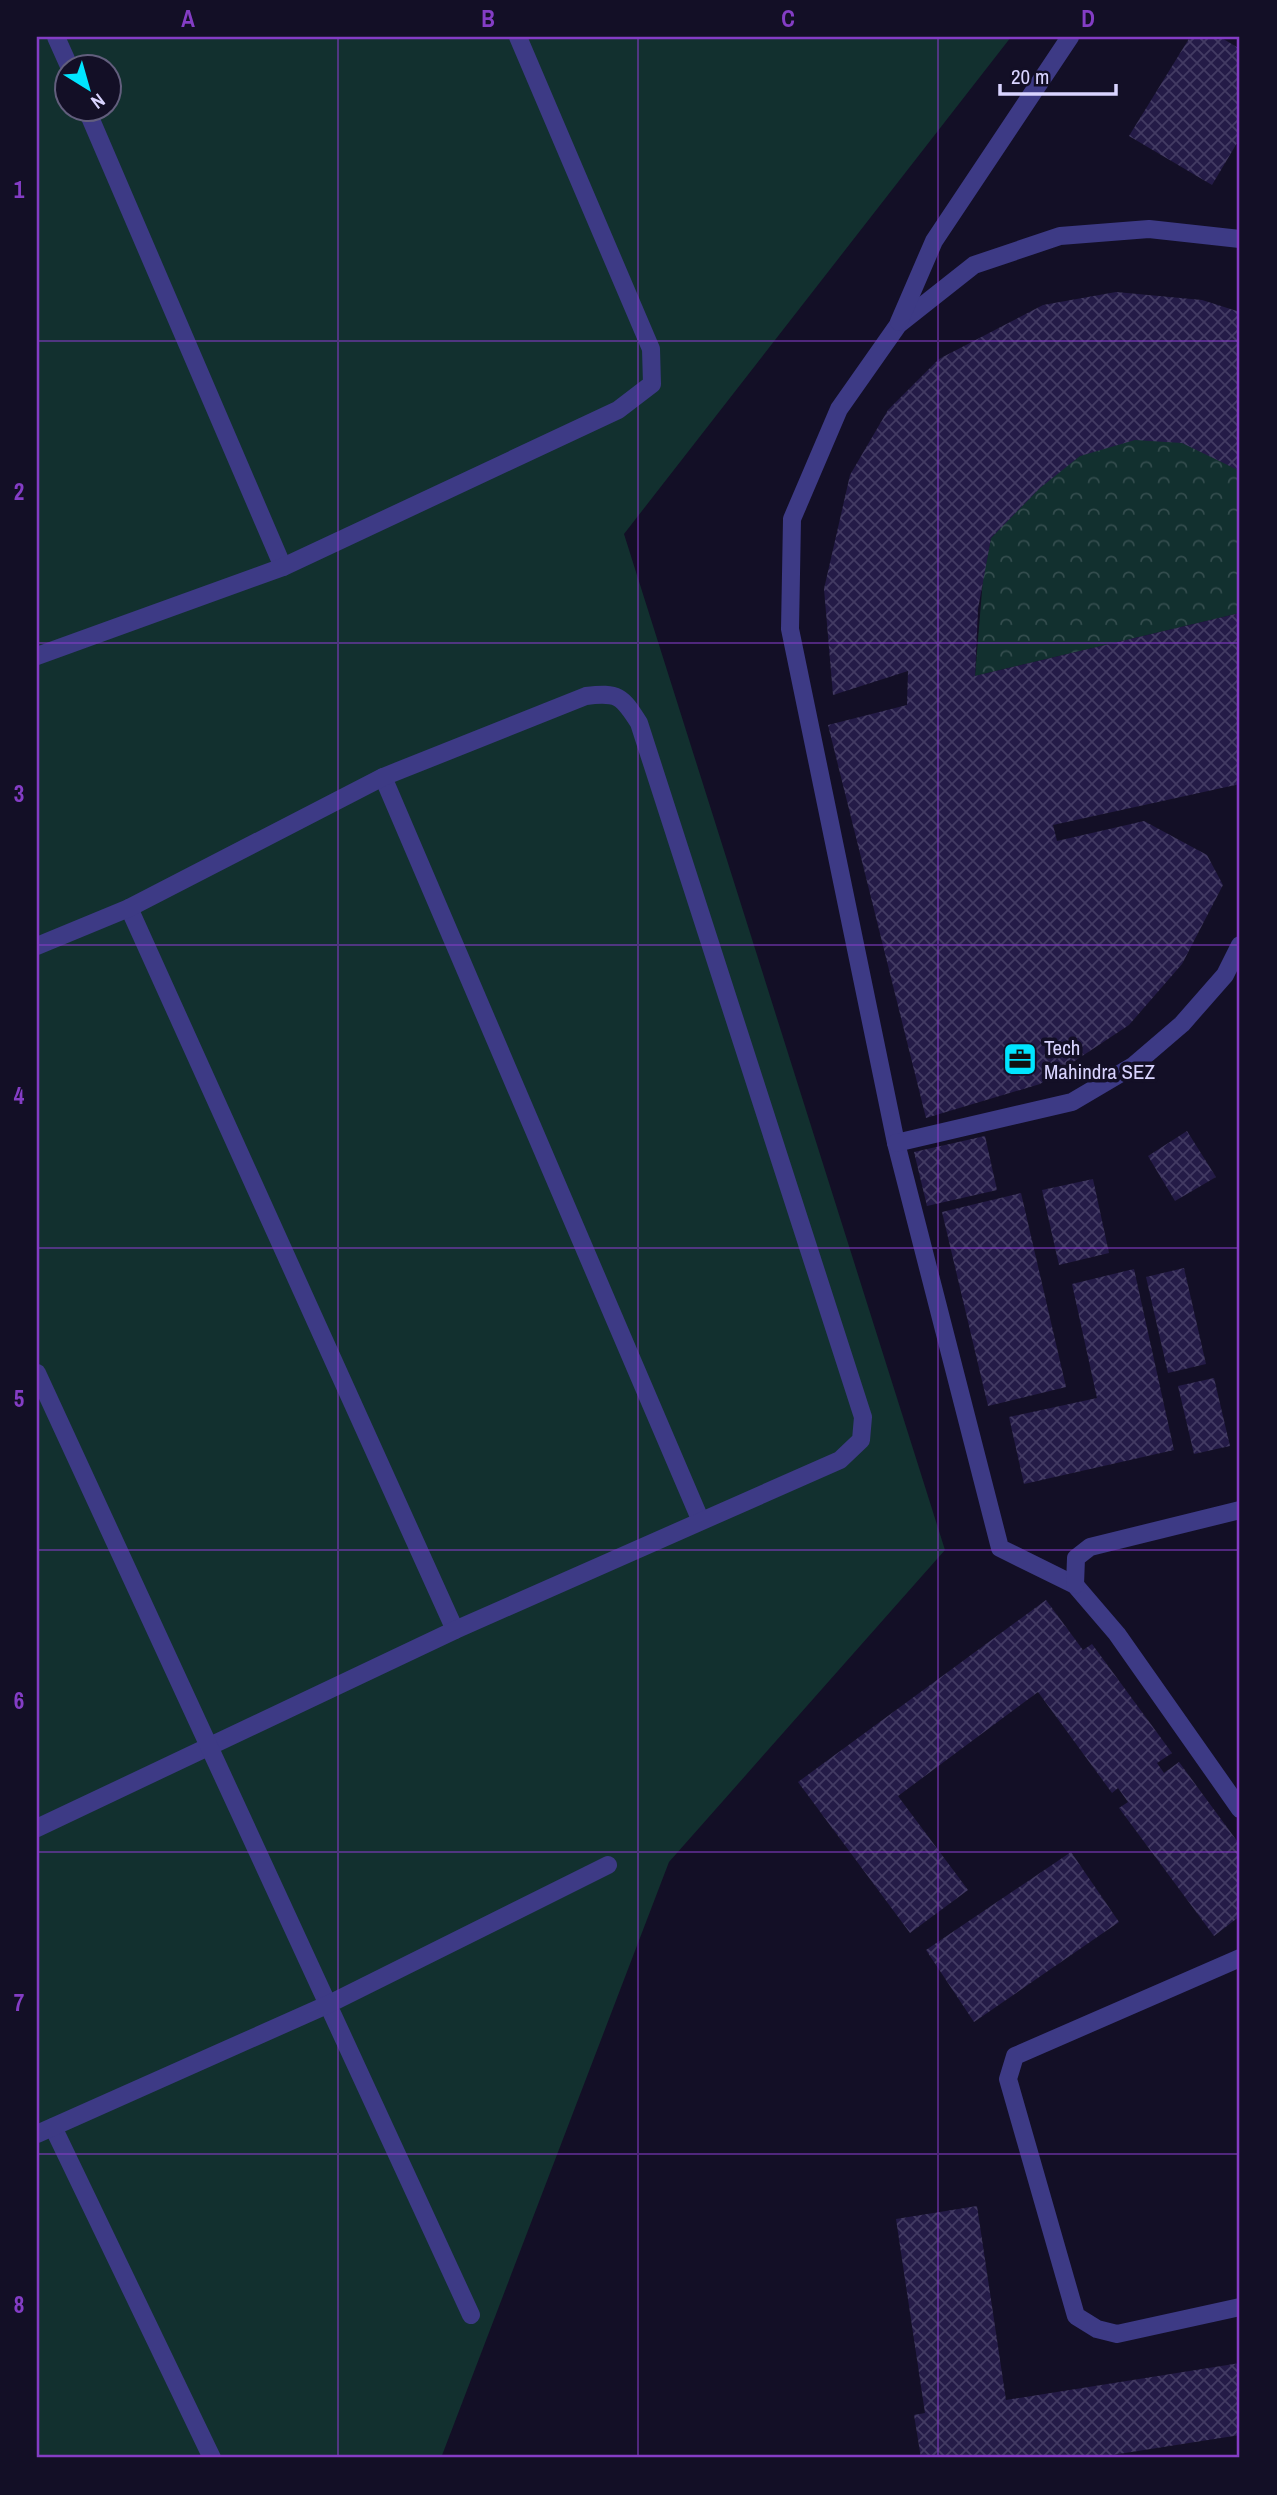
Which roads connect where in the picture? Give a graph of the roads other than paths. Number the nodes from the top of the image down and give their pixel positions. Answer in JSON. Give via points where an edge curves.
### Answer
{"nodes":[{"id":1,"x":518,"y":37,"type":"edge"},
{"id":2,"x":1070,"y":37,"type":"edge"},
{"id":3,"x":92,"y":122,"type":"edge"},
{"id":4,"x":1240,"y":239,"type":"edge"},
{"id":5,"x":898,"y":325,"type":"junction"},
{"id":6,"x":283,"y":567,"type":"junction"},
{"id":7,"x":37,"y":656,"type":"edge"},
{"id":8,"x":383,"y":777,"type":"junction"},
{"id":9,"x":130,"y":908,"type":"junction"},
{"id":10,"x":1240,"y":945,"type":"edge"},
{"id":11,"x":37,"y":946,"type":"edge"},
{"id":12,"x":895,"y":1143,"type":"junction"},
{"id":13,"x":37,"y":1373,"type":"edge"},
{"id":14,"x":1240,"y":1510,"type":"edge"},
{"id":15,"x":700,"y":1519,"type":"junction"},
{"id":16,"x":1075,"y":1585,"type":"junction"},
{"id":17,"x":455,"y":1630,"type":"junction"},
{"id":18,"x":211,"y":1748,"type":"junction"},
{"id":19,"x":1240,"y":1810,"type":"edge"},
{"id":20,"x":37,"y":1828,"type":"edge"},
{"id":21,"x":608,"y":1865,"type":"dead end"},
{"id":22,"x":1240,"y":1958,"type":"edge"},
{"id":23,"x":329,"y":2004,"type":"junction"},
{"id":24,"x":45,"y":2130,"type":"edge"},
{"id":25,"x":1240,"y":2307,"type":"edge"},
{"id":26,"x":471,"y":2315,"type":"dead end"},
{"id":27,"x":212,"y":2458,"type":"edge"}],
"edges":[{"from":1,"to":6,"type":"lane","via":[[651,349],[652,384],[618,410]]},
{"from":2,"to":5,"type":"lane","via":[[934,241]]},
{"from":3,"to":6,"type":"lane"},
{"from":4,"to":5,"type":"lane","via":[[1149,229],[1060,236],[974,265]]},
{"from":5,"to":12,"type":"lane","via":[[839,409],[792,519],[790,629]]},
{"from":6,"to":7,"type":"lane"},
{"from":8,"to":9,"type":"lane"},
{"from":8,"to":15,"type":"lane"},
{"from":8,"to":15,"type":"lane","via":[[586,696],[610,693],[626,702],[639,723],[863,1417],[861,1440],[840,1460]]},
{"from":9,"to":11,"type":"lane"},
{"from":9,"to":17,"type":"lane"},
{"from":10,"to":12,"type":"lane","via":[[1225,975],[1182,1024],[1133,1066],[1072,1102]]},
{"from":12,"to":16,"type":"lane","via":[[1000,1548]]},
{"from":13,"to":18,"type":"lane"},
{"from":14,"to":16,"type":"lane","via":[[1090,1547],[1076,1558]]},
{"from":15,"to":17,"type":"lane"},
{"from":16,"to":19,"type":"lane","via":[[1117,1634]]},
{"from":17,"to":18,"type":"lane"},
{"from":18,"to":20,"type":"lane"},
{"from":18,"to":23,"type":"lane"},
{"from":21,"to":23,"type":"lane"},
{"from":22,"to":25,"type":"lane","via":[[1015,2056],[1008,2079],[1076,2316],[1116,2334]]},
{"from":23,"to":24,"type":"lane"},
{"from":23,"to":26,"type":"lane"},
{"from":24,"to":27,"type":"lane"}]}
